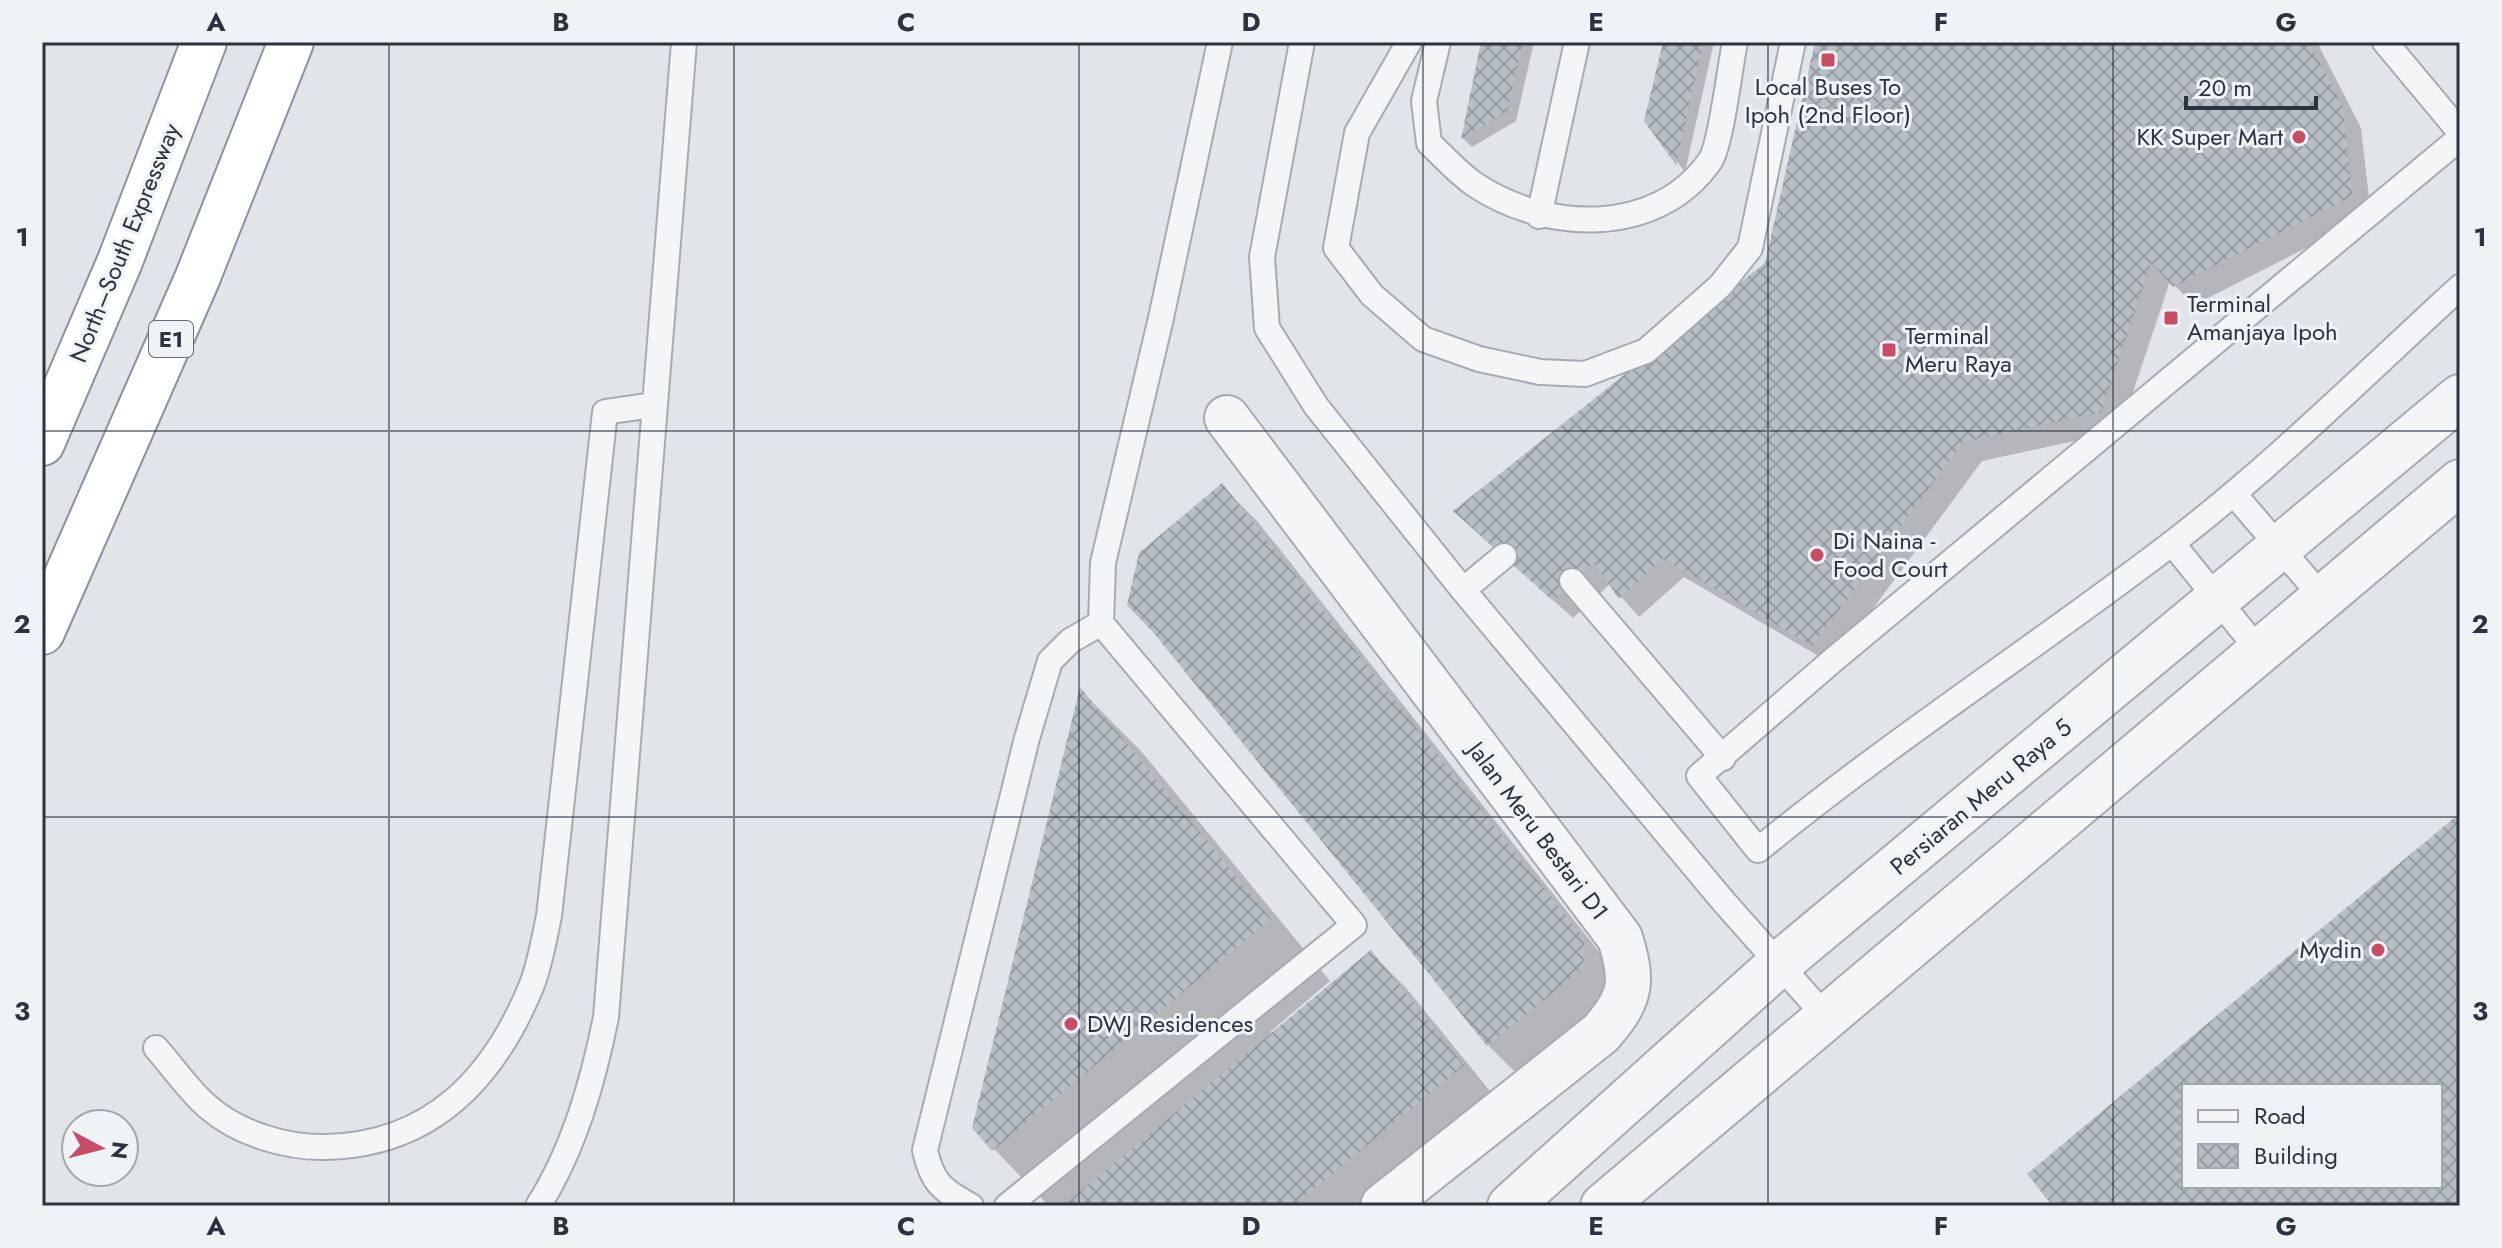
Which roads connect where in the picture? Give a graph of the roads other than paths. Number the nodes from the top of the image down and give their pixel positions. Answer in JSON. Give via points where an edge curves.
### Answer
{"nodes":[{"id":1,"x":204,"y":42,"type":"edge"},
{"id":2,"x":291,"y":42,"type":"edge"},
{"id":3,"x":684,"y":42,"type":"edge"},
{"id":4,"x":1220,"y":42,"type":"edge"},
{"id":5,"x":1302,"y":42,"type":"edge"},
{"id":6,"x":1409,"y":42,"type":"edge"},
{"id":7,"x":1438,"y":42,"type":"edge"},
{"id":8,"x":1577,"y":42,"type":"edge"},
{"id":9,"x":1735,"y":42,"type":"edge"},
{"id":10,"x":1793,"y":42,"type":"edge"},
{"id":11,"x":2385,"y":42,"type":"edge"},
{"id":12,"x":2460,"y":135,"type":"edge"},
{"id":13,"x":1539,"y":216,"type":"junction"},
{"id":14,"x":2460,"y":287,"type":"edge"},
{"id":15,"x":2460,"y":397,"type":"edge"},
{"id":16,"x":653,"y":405,"type":"junction"},
{"id":17,"x":1227,"y":418,"type":"dead end"},
{"id":18,"x":42,"y":443,"type":"edge"},
{"id":19,"x":2460,"y":482,"type":"edge"},
{"id":20,"x":2234,"y":494,"type":"junction"},
{"id":21,"x":2172,"y":543,"type":"junction"},
{"id":22,"x":2282,"y":548,"type":"junction"},
{"id":23,"x":1504,"y":556,"type":"dead end"},
{"id":24,"x":1572,"y":581,"type":"dead end"},
{"id":25,"x":1463,"y":590,"type":"junction"},
{"id":26,"x":2323,"y":598,"type":"junction"},
{"id":27,"x":2219,"y":600,"type":"junction"},
{"id":28,"x":1101,"y":623,"type":"junction"},
{"id":29,"x":42,"y":632,"type":"edge"},
{"id":30,"x":2260,"y":652,"type":"junction"},
{"id":31,"x":1723,"y":758,"type":"junction"},
{"id":32,"x":1779,"y":964,"type":"junction"},
{"id":33,"x":1826,"y":1017,"type":"junction"},
{"id":34,"x":156,"y":1048,"type":"dead end"},
{"id":35,"x":538,"y":1206,"type":"edge"},
{"id":36,"x":971,"y":1206,"type":"edge"},
{"id":37,"x":1007,"y":1206,"type":"edge"},
{"id":38,"x":1383,"y":1206,"type":"edge"},
{"id":39,"x":1510,"y":1206,"type":"edge"},
{"id":40,"x":1603,"y":1206,"type":"edge"}],
"edges":[{"from":1,"to":18,"type":"highway","name":"North–South Expressway","via":[[120,261]]},
{"from":2,"to":29,"type":"highway","number":"E1","via":[[197,279]]},
{"from":3,"to":16,"type":"lane"},
{"from":4,"to":28,"type":"lane","via":[[1103,563]]},
{"from":5,"to":25,"type":"lane","via":[[1262,257],[1267,328],[1316,406]]},
{"from":6,"to":10,"type":"lane","via":[[1357,133],[1336,248],[1372,295],[1423,339],[1479,359],[1540,372],[1585,374],[1646,351],[1720,286],[1750,248]]},
{"from":7,"to":13,"type":"lane","via":[[1424,101],[1429,143],[1474,184]]},
{"from":8,"to":13,"type":"lane"},
{"from":9,"to":13,"type":"lane","via":[[1712,159],[1675,199],[1633,215],[1571,221]]},
{"from":11,"to":12,"type":"lane"},
{"from":12,"to":31,"type":"lane"},
{"from":14,"to":20,"type":"lane"},
{"from":15,"to":22,"type":"street","name":"Persiaran Meru Raya 5"},
{"from":16,"to":34,"type":"lane","via":[[605,412],[549,916],[532,984],[503,1045],[470,1089],[410,1129],[360,1146],[304,1147],[254,1134],[208,1108]]},
{"from":16,"to":35,"type":"lane","via":[[606,1017],[574,1132]]},
{"from":17,"to":38,"type":"street","name":"Jalan Meru Bestari D1","via":[[1620,938],[1628,966],[1625,1005],[1601,1033]]},
{"from":19,"to":26,"type":"street"},
{"from":20,"to":21,"type":"lane"},
{"from":20,"to":22,"type":"lane"},
{"from":21,"to":27,"type":"lane"},
{"from":21,"to":31,"type":"lane","via":[[1820,799],[1758,850],[1699,776]]},
{"from":22,"to":26,"type":"lane"},
{"from":22,"to":27,"type":"street","name":"Persiaran Meru Raya 5"},
{"from":23,"to":25,"type":"lane"},
{"from":24,"to":31,"type":"lane"},
{"from":25,"to":32,"type":"lane"},
{"from":26,"to":30,"type":"street"},
{"from":27,"to":30,"type":"lane"},
{"from":27,"to":32,"type":"street","name":"Persiaran Meru Raya 5"},
{"from":28,"to":36,"type":"lane","via":[[1070,641],[1050,661],[925,1150],[930,1175]]},
{"from":28,"to":37,"type":"lane","via":[[1354,925]]},
{"from":30,"to":33,"type":"street"},
{"from":32,"to":33,"type":"lane"},
{"from":32,"to":39,"type":"street","name":"Persiaran Meru Raya 5"},
{"from":33,"to":40,"type":"street"}]}
